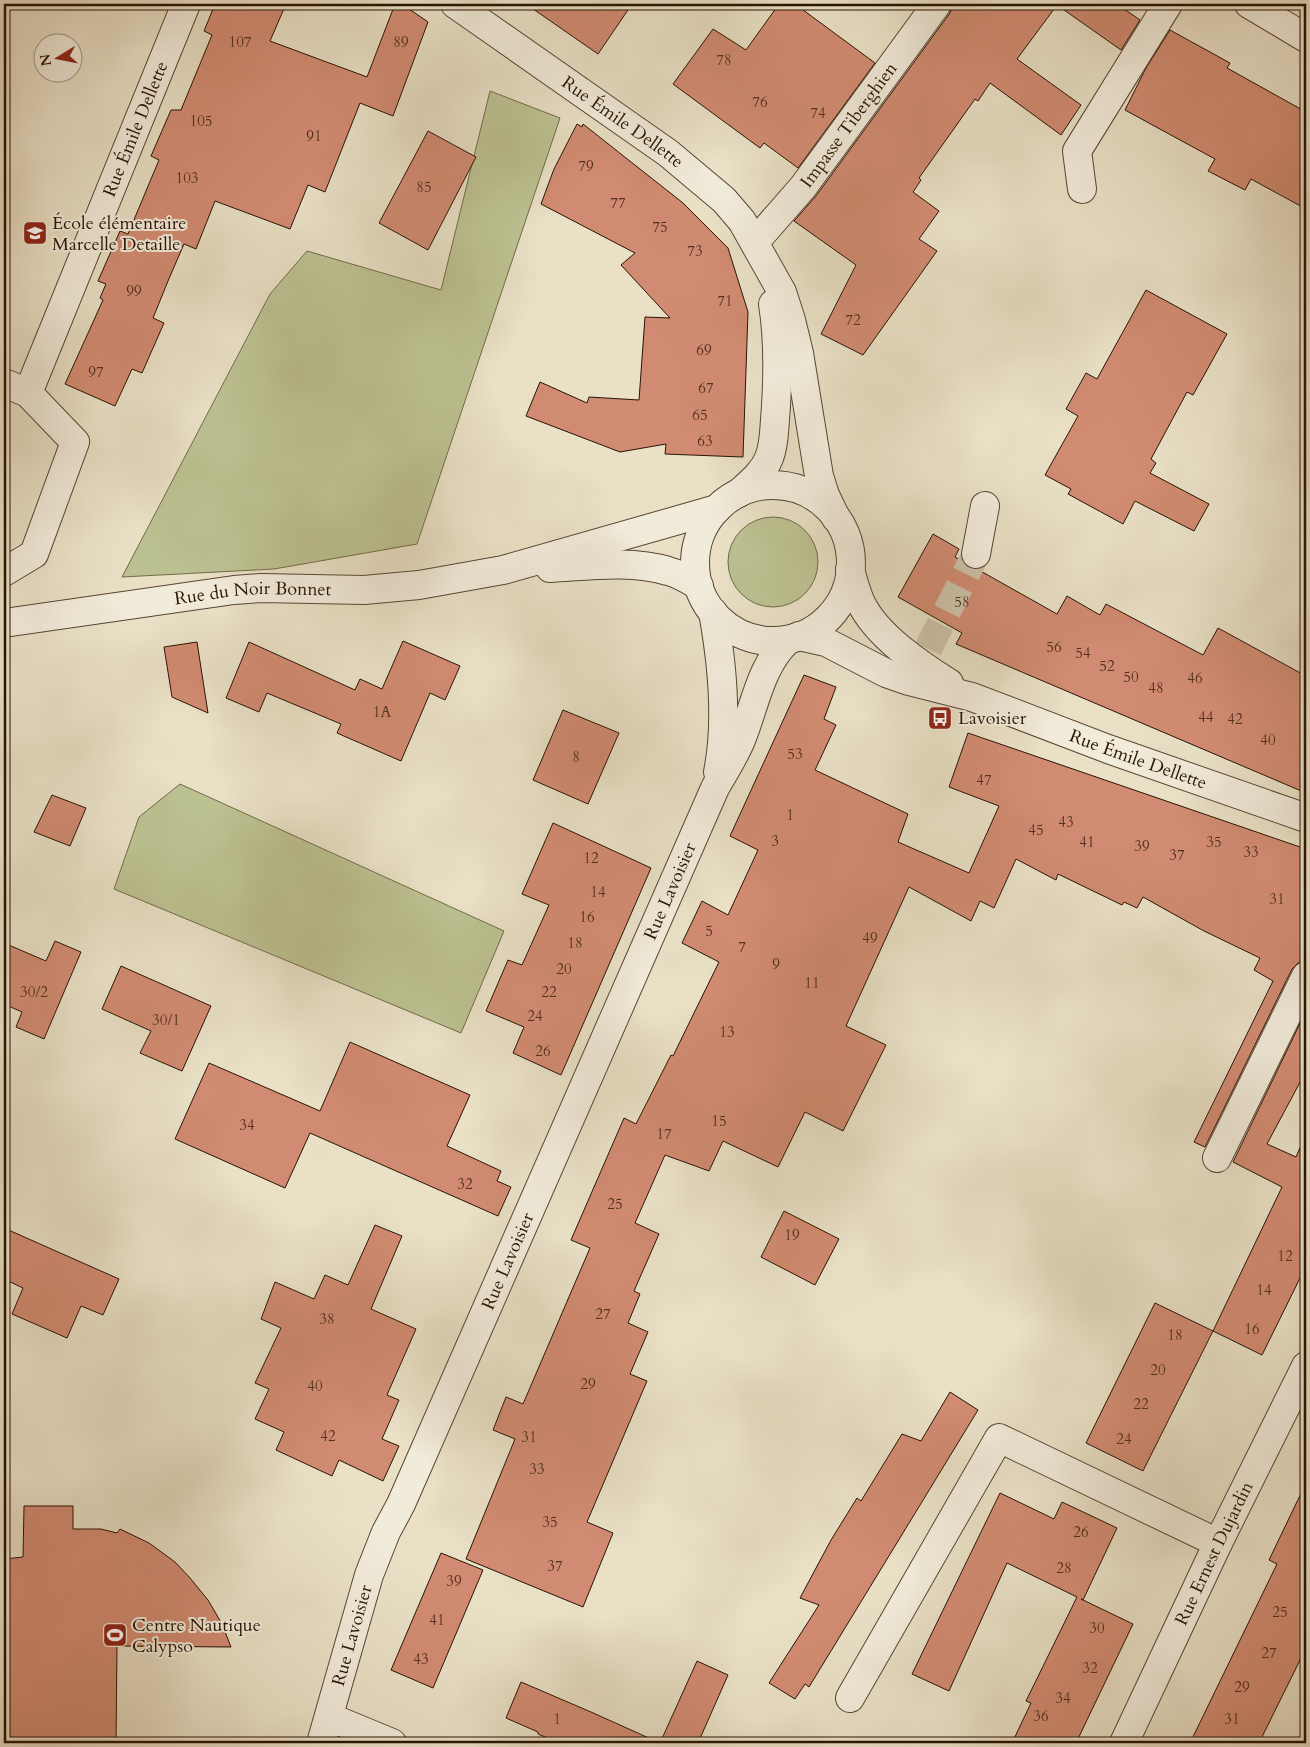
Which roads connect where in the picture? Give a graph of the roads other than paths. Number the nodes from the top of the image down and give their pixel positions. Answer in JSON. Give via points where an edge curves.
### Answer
{"nodes":[{"id":1,"x":186,"y":4,"type":"edge"},
{"id":2,"x":455,"y":4,"type":"edge"},
{"id":3,"x":937,"y":4,"type":"edge"},
{"id":4,"x":1168,"y":4,"type":"edge"},
{"id":5,"x":1249,"y":4,"type":"edge"},
{"id":6,"x":1306,"y":38,"type":"edge"},
{"id":7,"x":1082,"y":189,"type":"dead end"},
{"id":8,"x":761,"y":254,"type":"junction"},
{"id":9,"x":16,"y":388,"type":"edge"},
{"id":10,"x":739,"y":493,"type":"junction"},
{"id":11,"x":985,"y":506,"type":"dead end"},
{"id":12,"x":718,"y":508,"type":"junction"},
{"id":13,"x":836,"y":518,"type":"junction"},
{"id":14,"x":976,"y":554,"type":"tunnel mouth"},
{"id":15,"x":850,"y":569,"type":"junction"},
{"id":16,"x":503,"y":570,"type":"junction"},
{"id":17,"x":4,"y":572,"type":"edge"},
{"id":18,"x":699,"y":586,"type":"junction"},
{"id":19,"x":713,"y":612,"type":"junction"},
{"id":20,"x":4,"y":623,"type":"edge"},
{"id":21,"x":793,"y":638,"type":"junction"},
{"id":22,"x":972,"y":697,"type":"junction"},
{"id":23,"x":715,"y":788,"type":"junction"},
{"id":24,"x":1306,"y":818,"type":"edge"},
{"id":25,"x":1306,"y":976,"type":"edge"},
{"id":26,"x":1217,"y":1158,"type":"dead end"},
{"id":27,"x":1306,"y":1366,"type":"edge"},
{"id":28,"x":1218,"y":1543,"type":"junction"},
{"id":29,"x":850,"y":1698,"type":"dead end"},
{"id":30,"x":329,"y":1717,"type":"junction"},
{"id":31,"x":320,"y":1743,"type":"edge"},
{"id":32,"x":392,"y":1743,"type":"edge"},
{"id":33,"x":1124,"y":1743,"type":"edge"}],
"edges":[{"from":1,"to":9,"type":"street","name":"Rue Émile Dellette"},
{"from":2,"to":8,"type":"street","name":"Rue Émile Dellette","via":[[668,153],[724,200],[742,221]]},
{"from":3,"to":8,"type":"street","name":"Impasse Tiberghien","via":[[803,188]]},
{"from":4,"to":7,"type":"street","via":[[1077,151]]},
{"from":5,"to":6,"type":"street"},
{"from":8,"to":10,"type":"street","name":"Rue Émile Dellette","via":[[774,308],[774,436],[763,469]]},
{"from":8,"to":13,"type":"street","name":"Rue Émile Dellette","via":[[782,292],[791,320],[819,476]]},
{"from":9,"to":17,"type":"street","via":[[75,442],[34,554]]},
{"from":10,"to":12,"type":"street"},
{"from":10,"to":13,"type":"street","via":[[765,486],[792,488],[821,502]]},
{"from":11,"to":14,"type":"street"},
{"from":12,"to":16,"type":"street","name":"Rue du Noir Bonnet"},
{"from":12,"to":18,"type":"street","via":[[697,545]]},
{"from":13,"to":15,"type":"street","via":[[849,548]]},
{"from":15,"to":21,"type":"street","via":[[845,591],[834,611],[819,626]]},
{"from":15,"to":22,"type":"street","name":"Rue Émile Dellette","via":[[866,612],[898,647],[924,657]]},
{"from":16,"to":18,"type":"street","name":"Rue du Noir Bonnet","via":[[637,566],[669,571]]},
{"from":16,"to":20,"type":"street","name":"Rue du Noir Bonnet","via":[[392,588],[234,590]]},
{"from":18,"to":19,"type":"street"},
{"from":19,"to":21,"type":"street","via":[[728,627],[747,636],[767,641]]},
{"from":19,"to":23,"type":"street","name":"Rue Lavoisier","via":[[721,666],[722,718],[722,745]]},
{"from":21,"to":22,"type":"street","name":"Rue Émile Dellette","via":[[826,642],[894,675]]},
{"from":21,"to":23,"type":"street","name":"Rue Lavoisier","via":[[779,648],[767,669],[741,741]]},
{"from":22,"to":24,"type":"street","name":"Rue Émile Dellette"},
{"from":23,"to":30,"type":"street","name":"Rue Lavoisier","via":[[386,1532],[369,1575]]},
{"from":25,"to":26,"type":"street"},
{"from":27,"to":28,"type":"street","name":"Rue Ernest Dujardin"},
{"from":28,"to":29,"type":"street","via":[[1000,1438]]},
{"from":28,"to":33,"type":"street","name":"Rue Ernest Dujardin"},
{"from":30,"to":31,"type":"street","name":"Rue Lavoisier"},
{"from":30,"to":32,"type":"street"}]}
